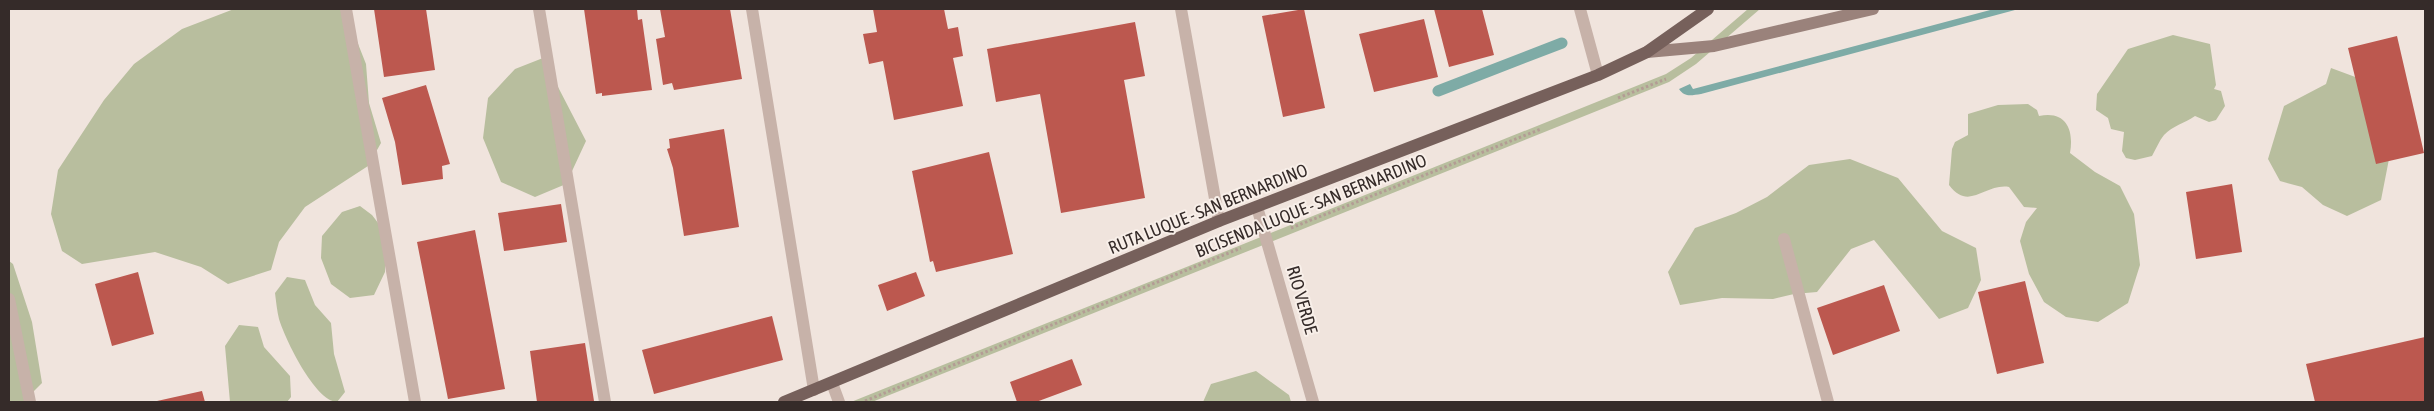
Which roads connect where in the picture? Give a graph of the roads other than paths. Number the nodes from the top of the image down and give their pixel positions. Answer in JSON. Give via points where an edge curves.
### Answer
{"nodes":[{"id":1,"x":346,"y":9,"type":"edge"},
{"id":2,"x":539,"y":9,"type":"edge"},
{"id":3,"x":752,"y":9,"type":"edge"},
{"id":4,"x":1181,"y":9,"type":"edge"},
{"id":5,"x":1580,"y":9,"type":"edge"},
{"id":6,"x":1708,"y":9,"type":"edge"},
{"id":7,"x":1874,"y":9,"type":"edge"},
{"id":8,"x":1647,"y":52,"type":"junction"},
{"id":9,"x":1598,"y":75,"type":"junction"},
{"id":10,"x":1257,"y":208,"type":"junction"},
{"id":11,"x":1219,"y":221,"type":"junction"},
{"id":12,"x":1784,"y":239,"type":"dead end"},
{"id":13,"x":9,"y":298,"type":"edge"},
{"id":14,"x":832,"y":383,"type":"junction"},
{"id":15,"x":814,"y":390,"type":"junction"},
{"id":16,"x":30,"y":402,"type":"edge"},
{"id":17,"x":415,"y":402,"type":"edge"},
{"id":18,"x":605,"y":402,"type":"edge"},
{"id":19,"x":784,"y":402,"type":"edge"},
{"id":20,"x":839,"y":402,"type":"edge"},
{"id":21,"x":1313,"y":402,"type":"edge"},
{"id":22,"x":1828,"y":402,"type":"edge"}],
"edges":[{"from":1,"to":17,"type":"street"},
{"from":2,"to":18,"type":"street"},
{"from":3,"to":15,"type":"street"},
{"from":4,"to":11,"type":"street"},
{"from":5,"to":9,"type":"street"},
{"from":6,"to":8,"type":"main road","name":"RUTA LUQUE - SAN BERNARDINO"},
{"from":7,"to":8,"type":"main road","via":[[1714,46]]},
{"from":8,"to":9,"type":"main road","name":"RUTA LUQUE - SAN BERNARDINO"},
{"from":9,"to":10,"type":"main road","name":"RUTA LUQUE - SAN BERNARDINO"},
{"from":10,"to":11,"type":"main road","name":"RUTA LUQUE - SAN BERNARDINO"},
{"from":10,"to":21,"type":"street","name":"RIO VERDE"},
{"from":11,"to":14,"type":"main road","name":"RUTA LUQUE - SAN BERNARDINO"},
{"from":12,"to":22,"type":"street"},
{"from":13,"to":16,"type":"street"},
{"from":14,"to":15,"type":"main road","name":"RUTA LUQUE - SAN BERNARDINO"},
{"from":14,"to":20,"type":"street"},
{"from":15,"to":19,"type":"main road","name":"RUTA LUQUE - SAN BERNARDINO"}]}
